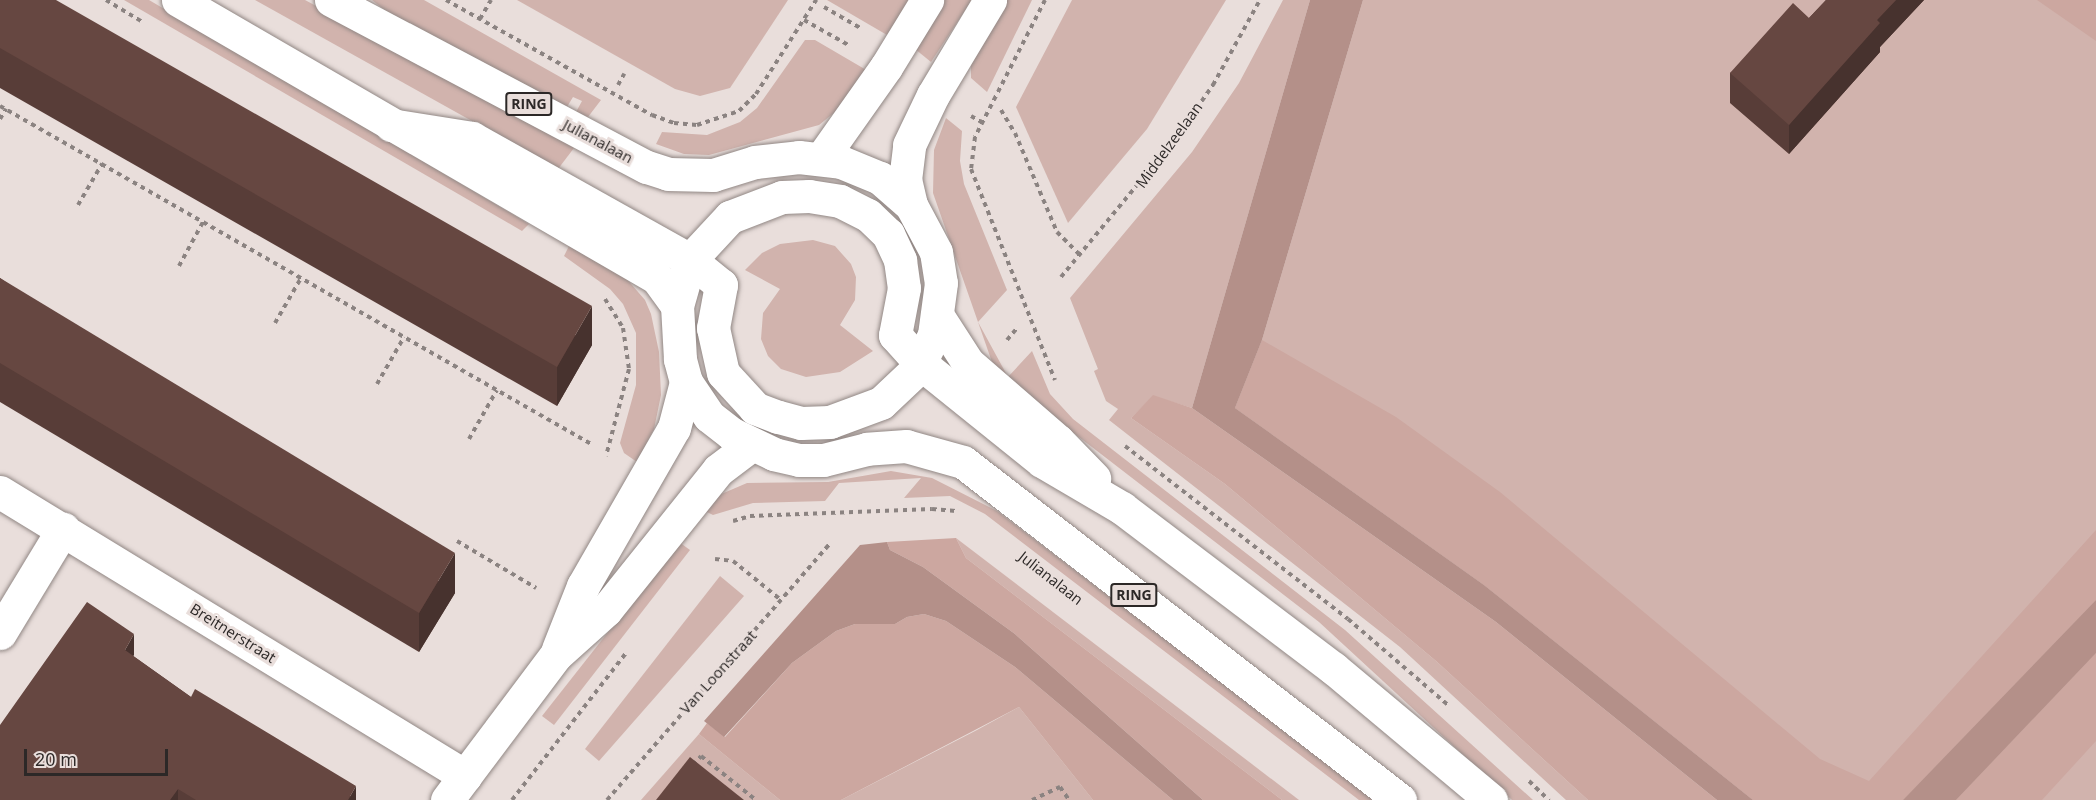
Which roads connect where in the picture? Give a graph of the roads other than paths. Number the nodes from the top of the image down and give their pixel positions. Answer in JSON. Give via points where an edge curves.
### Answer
{"nodes":[{"id":1,"x":178,"y":0,"type":"edge"},
{"id":2,"x":927,"y":0,"type":"edge"},
{"id":3,"x":990,"y":0,"type":"edge"},
{"id":4,"x":338,"y":2,"type":"edge"},
{"id":5,"x":391,"y":125,"type":"junction"},
{"id":6,"x":821,"y":159,"type":"junction"},
{"id":7,"x":782,"y":197,"type":"junction"},
{"id":8,"x":911,"y":205,"type":"junction"},
{"id":9,"x":690,"y":260,"type":"junction"},
{"id":10,"x":676,"y":306,"type":"junction"},
{"id":11,"x":938,"y":315,"type":"junction"},
{"id":12,"x":920,"y":363,"type":"junction"},
{"id":13,"x":686,"y":382,"type":"junction"},
{"id":14,"x":801,"y":423,"type":"junction"},
{"id":15,"x":751,"y":445,"type":"junction"},
{"id":16,"x":0,"y":492,"type":"edge"},
{"id":17,"x":1122,"y":508,"type":"junction"},
{"id":18,"x":63,"y":529,"type":"junction"},
{"id":19,"x":0,"y":633,"type":"edge"},
{"id":20,"x":556,"y":655,"type":"junction"},
{"id":21,"x":456,"y":788,"type":"edge"},
{"id":22,"x":1400,"y":800,"type":"edge"},
{"id":23,"x":1491,"y":800,"type":"edge"}],
"edges":[{"from":1,"to":5,"type":"main road","number":"RING"},
{"from":2,"to":6,"type":"main road","via":[[886,67]]},
{"from":3,"to":8,"type":"main road","via":[[933,95],[909,145],[905,180]]},
{"from":4,"to":6,"type":"main road","name":"Julianalaan","number":"RING","via":[[647,167],[690,177],[777,158]]},
{"from":5,"to":9,"type":"main road","number":"RING","via":[[472,138]]},
{"from":5,"to":10,"type":"main road","number":"RING","via":[[657,278]]},
{"from":6,"to":7,"type":"main road","number":"RING"},
{"from":6,"to":8,"type":"main road","number":"RING","via":[[862,168],[897,190]]},
{"from":7,"to":9,"type":"main road","number":"RING","via":[[730,217]]},
{"from":7,"to":12,"type":"main road","number":"RING","via":[[840,201],[868,215],[888,234],[900,260],[904,288],[895,335]]},
{"from":8,"to":11,"type":"main road","number":"RING","via":[[936,252],[941,283]]},
{"from":9,"to":10,"type":"main road","number":"RING"},
{"from":9,"to":14,"type":"main road","number":"RING","via":[[721,285],[713,328],[723,373],[755,408]]},
{"from":10,"to":13,"type":"main road","number":"RING"},
{"from":11,"to":12,"type":"main road","number":"RING","via":[[934,335]]},
{"from":11,"to":17,"type":"main road","number":"RING","via":[[968,363],[1058,441]]},
{"from":12,"to":14,"type":"main road","number":"RING","via":[[881,403],[830,422]]},
{"from":12,"to":17,"type":"main road","number":"RING","via":[[1042,461]]},
{"from":13,"to":15,"type":"main road","number":"RING","via":[[709,416]]},
{"from":13,"to":20,"type":"main road","via":[[674,428],[583,586]]},
{"from":14,"to":15,"type":"main road","number":"RING","via":[[767,434]]},
{"from":15,"to":20,"type":"main road","via":[[718,470],[606,610]]},
{"from":15,"to":22,"type":"main road","number":"RING","via":[[799,460],[906,446],[963,462]]},
{"from":16,"to":18,"type":"main road","name":"Breitnerstraat"},
{"from":17,"to":23,"type":"main road","number":"RING","via":[[1333,668]]},
{"from":18,"to":19,"type":"main road"},
{"from":18,"to":21,"type":"main road","name":"Breitnerstraat"},
{"from":20,"to":21,"type":"main road"}]}
